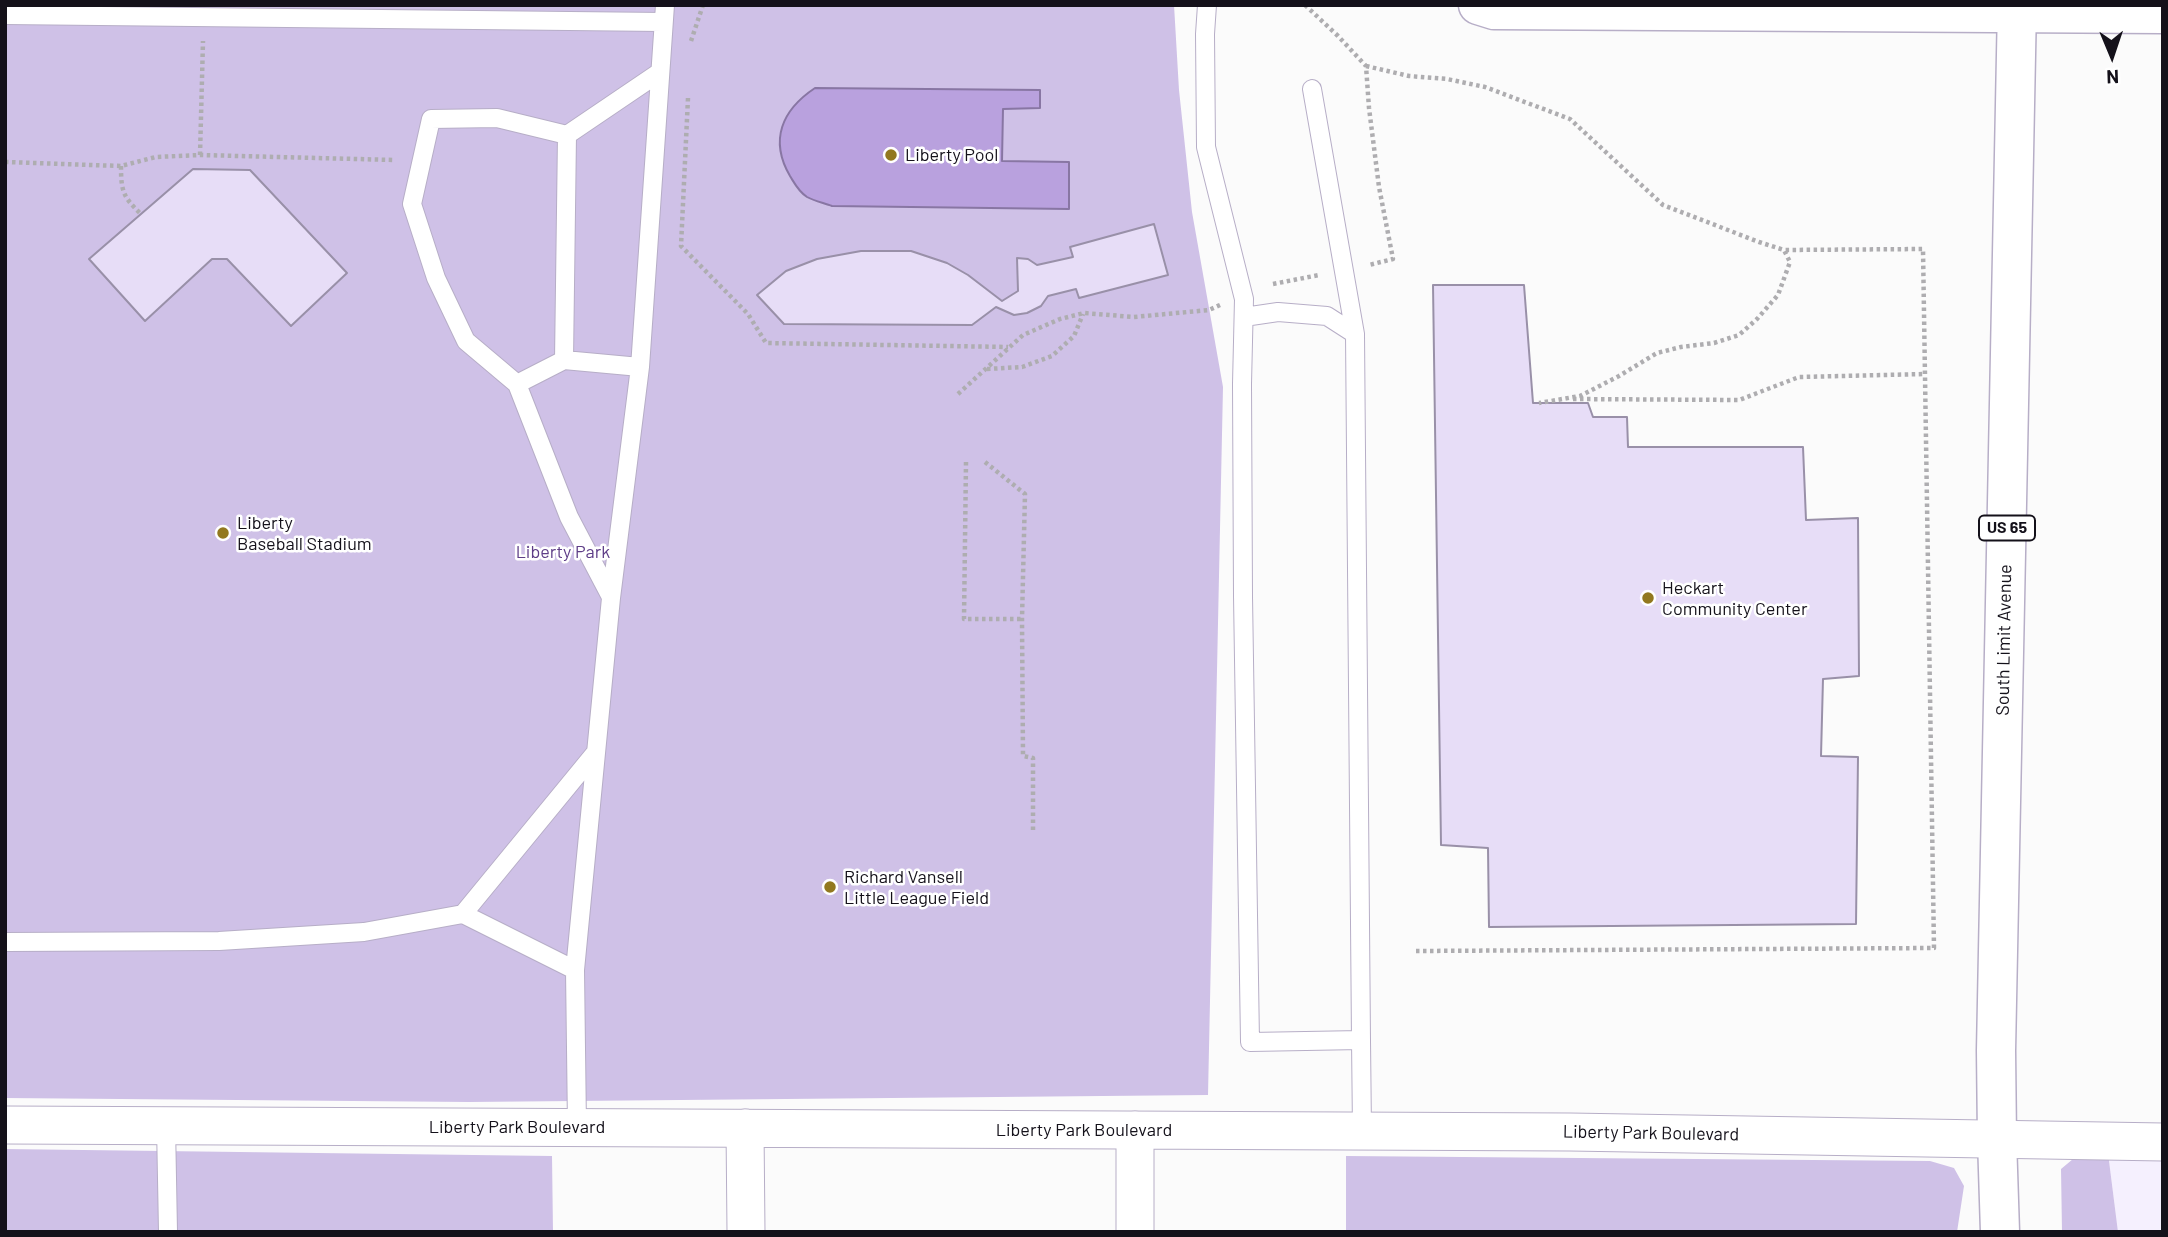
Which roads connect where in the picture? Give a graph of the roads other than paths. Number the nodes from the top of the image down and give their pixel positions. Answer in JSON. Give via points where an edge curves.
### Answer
{"nodes":[{"id":1,"x":1207,"y":5,"type":"edge"},
{"id":2,"x":1478,"y":5,"type":"edge"},
{"id":3,"x":2017,"y":10,"type":"edge"},
{"id":4,"x":664,"y":14,"type":"edge"},
{"id":5,"x":2163,"y":14,"type":"edge"},
{"id":6,"x":5,"y":15,"type":"edge"},
{"id":7,"x":660,"y":72,"type":"junction"},
{"id":8,"x":1312,"y":89,"type":"dead end"},
{"id":9,"x":567,"y":135,"type":"junction"},
{"id":10,"x":1244,"y":317,"type":"junction"},
{"id":11,"x":1355,"y":334,"type":"junction"},
{"id":12,"x":564,"y":360,"type":"junction"},
{"id":13,"x":640,"y":367,"type":"junction"},
{"id":14,"x":517,"y":383,"type":"junction"},
{"id":15,"x":611,"y":597,"type":"junction"},
{"id":16,"x":596,"y":752,"type":"junction"},
{"id":17,"x":463,"y":914,"type":"junction"},
{"id":18,"x":5,"y":943,"type":"edge"},
{"id":19,"x":575,"y":970,"type":"junction"},
{"id":20,"x":1362,"y":1040,"type":"junction"},
{"id":21,"x":5,"y":1125,"type":"edge"},
{"id":22,"x":166,"y":1125,"type":"junction"},
{"id":23,"x":577,"y":1127,"type":"junction"},
{"id":24,"x":745,"y":1128,"type":"junction"},
{"id":25,"x":1135,"y":1130,"type":"junction"},
{"id":26,"x":1362,"y":1131,"type":"junction"},
{"id":27,"x":1997,"y":1139,"type":"junction"},
{"id":28,"x":2163,"y":1142,"type":"edge"},
{"id":29,"x":168,"y":1232,"type":"edge"},
{"id":30,"x":746,"y":1232,"type":"edge"},
{"id":31,"x":1135,"y":1232,"type":"edge"},
{"id":32,"x":2000,"y":1232,"type":"edge"}],
"edges":[{"from":1,"to":10,"type":"lane","via":[[1206,147],[1243,295]]},
{"from":2,"to":3,"type":"main road","via":[[1494,10]]},
{"from":3,"to":5,"type":"main road"},
{"from":3,"to":27,"type":"main road","name":"South Limit Avenue","number":"US 65"},
{"from":4,"to":6,"type":"lane"},
{"from":4,"to":7,"type":"lane"},
{"from":7,"to":9,"type":"lane"},
{"from":7,"to":13,"type":"lane"},
{"from":8,"to":11,"type":"lane"},
{"from":9,"to":12,"type":"lane"},
{"from":9,"to":14,"type":"lane","via":[[497,118],[431,119],[412,204],[436,278],[466,341]]},
{"from":10,"to":11,"type":"lane","via":[[1278,312],[1327,316]]},
{"from":10,"to":20,"type":"lane","via":[[1250,1042]]},
{"from":11,"to":20,"type":"lane"},
{"from":12,"to":13,"type":"lane"},
{"from":12,"to":14,"type":"lane"},
{"from":13,"to":15,"type":"lane"},
{"from":14,"to":15,"type":"lane","via":[[569,517]]},
{"from":15,"to":16,"type":"lane"},
{"from":16,"to":17,"type":"lane"},
{"from":16,"to":19,"type":"lane"},
{"from":17,"to":18,"type":"lane","via":[[351,933],[219,941]]},
{"from":17,"to":19,"type":"lane"},
{"from":19,"to":23,"type":"lane"},
{"from":20,"to":26,"type":"lane"},
{"from":21,"to":22,"type":"street","name":"Liberty Park Boulevard"},
{"from":22,"to":23,"type":"street","name":"Liberty Park Boulevard"},
{"from":22,"to":29,"type":"lane"},
{"from":23,"to":24,"type":"street","name":"Liberty Park Boulevard"},
{"from":24,"to":25,"type":"street","name":"Liberty Park Boulevard"},
{"from":24,"to":30,"type":"street"},
{"from":25,"to":26,"type":"street","name":"Liberty Park Boulevard"},
{"from":25,"to":31,"type":"street"},
{"from":26,"to":27,"type":"street","name":"Liberty Park Boulevard"},
{"from":27,"to":28,"type":"street","name":"Liberty Park Boulevard"},
{"from":27,"to":32,"type":"main road","name":"South Limit Avenue","number":"US 65"}]}
